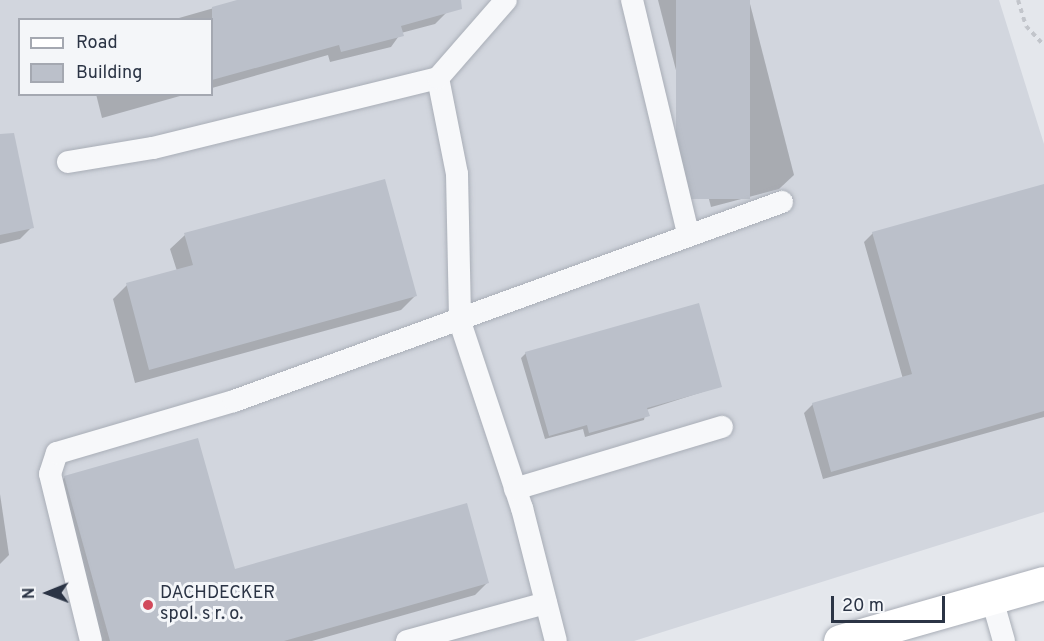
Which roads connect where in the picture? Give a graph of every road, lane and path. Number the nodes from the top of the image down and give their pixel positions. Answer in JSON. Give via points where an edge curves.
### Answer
{"nodes":[{"id":1,"x":506,"y":0,"type":"edge"},
{"id":2,"x":632,"y":0,"type":"edge"},
{"id":3,"x":1018,"y":0,"type":"edge"},
{"id":4,"x":1044,"y":45,"type":"edge"},
{"id":5,"x":438,"y":78,"type":"junction"},
{"id":6,"x":69,"y":162,"type":"dead end"},
{"id":7,"x":782,"y":202,"type":"dead end"},
{"id":8,"x":688,"y":234,"type":"junction"},
{"id":9,"x":460,"y":322,"type":"junction"},
{"id":10,"x":722,"y":427,"type":"dead end"},
{"id":11,"x":515,"y":489,"type":"junction"},
{"id":12,"x":1044,"y":583,"type":"edge"},
{"id":13,"x":992,"y":598,"type":"junction"},
{"id":14,"x":546,"y":603,"type":"junction"},
{"id":15,"x":91,"y":641,"type":"edge"},
{"id":16,"x":407,"y":641,"type":"edge"},
{"id":17,"x":556,"y":641,"type":"edge"},
{"id":18,"x":840,"y":641,"type":"edge"},
{"id":19,"x":1004,"y":641,"type":"edge"}],
"edges":[{"from":1,"to":5,"type":"lane"},
{"from":2,"to":8,"type":"lane"},
{"from":3,"to":4,"type":"path","via":[[1026,26]]},
{"from":5,"to":6,"type":"lane","via":[[153,148]]},
{"from":5,"to":9,"type":"lane","via":[[457,174]]},
{"from":7,"to":8,"type":"lane"},
{"from":8,"to":9,"type":"lane"},
{"from":9,"to":11,"type":"lane"},
{"from":9,"to":15,"type":"lane","via":[[234,401],[65,450],[52,458],[50,474]]},
{"from":10,"to":11,"type":"lane"},
{"from":11,"to":14,"type":"lane"},
{"from":12,"to":13,"type":"main road"},
{"from":13,"to":18,"type":"main road"},
{"from":13,"to":19,"type":"lane"},
{"from":14,"to":16,"type":"lane"},
{"from":14,"to":17,"type":"lane"}]}
